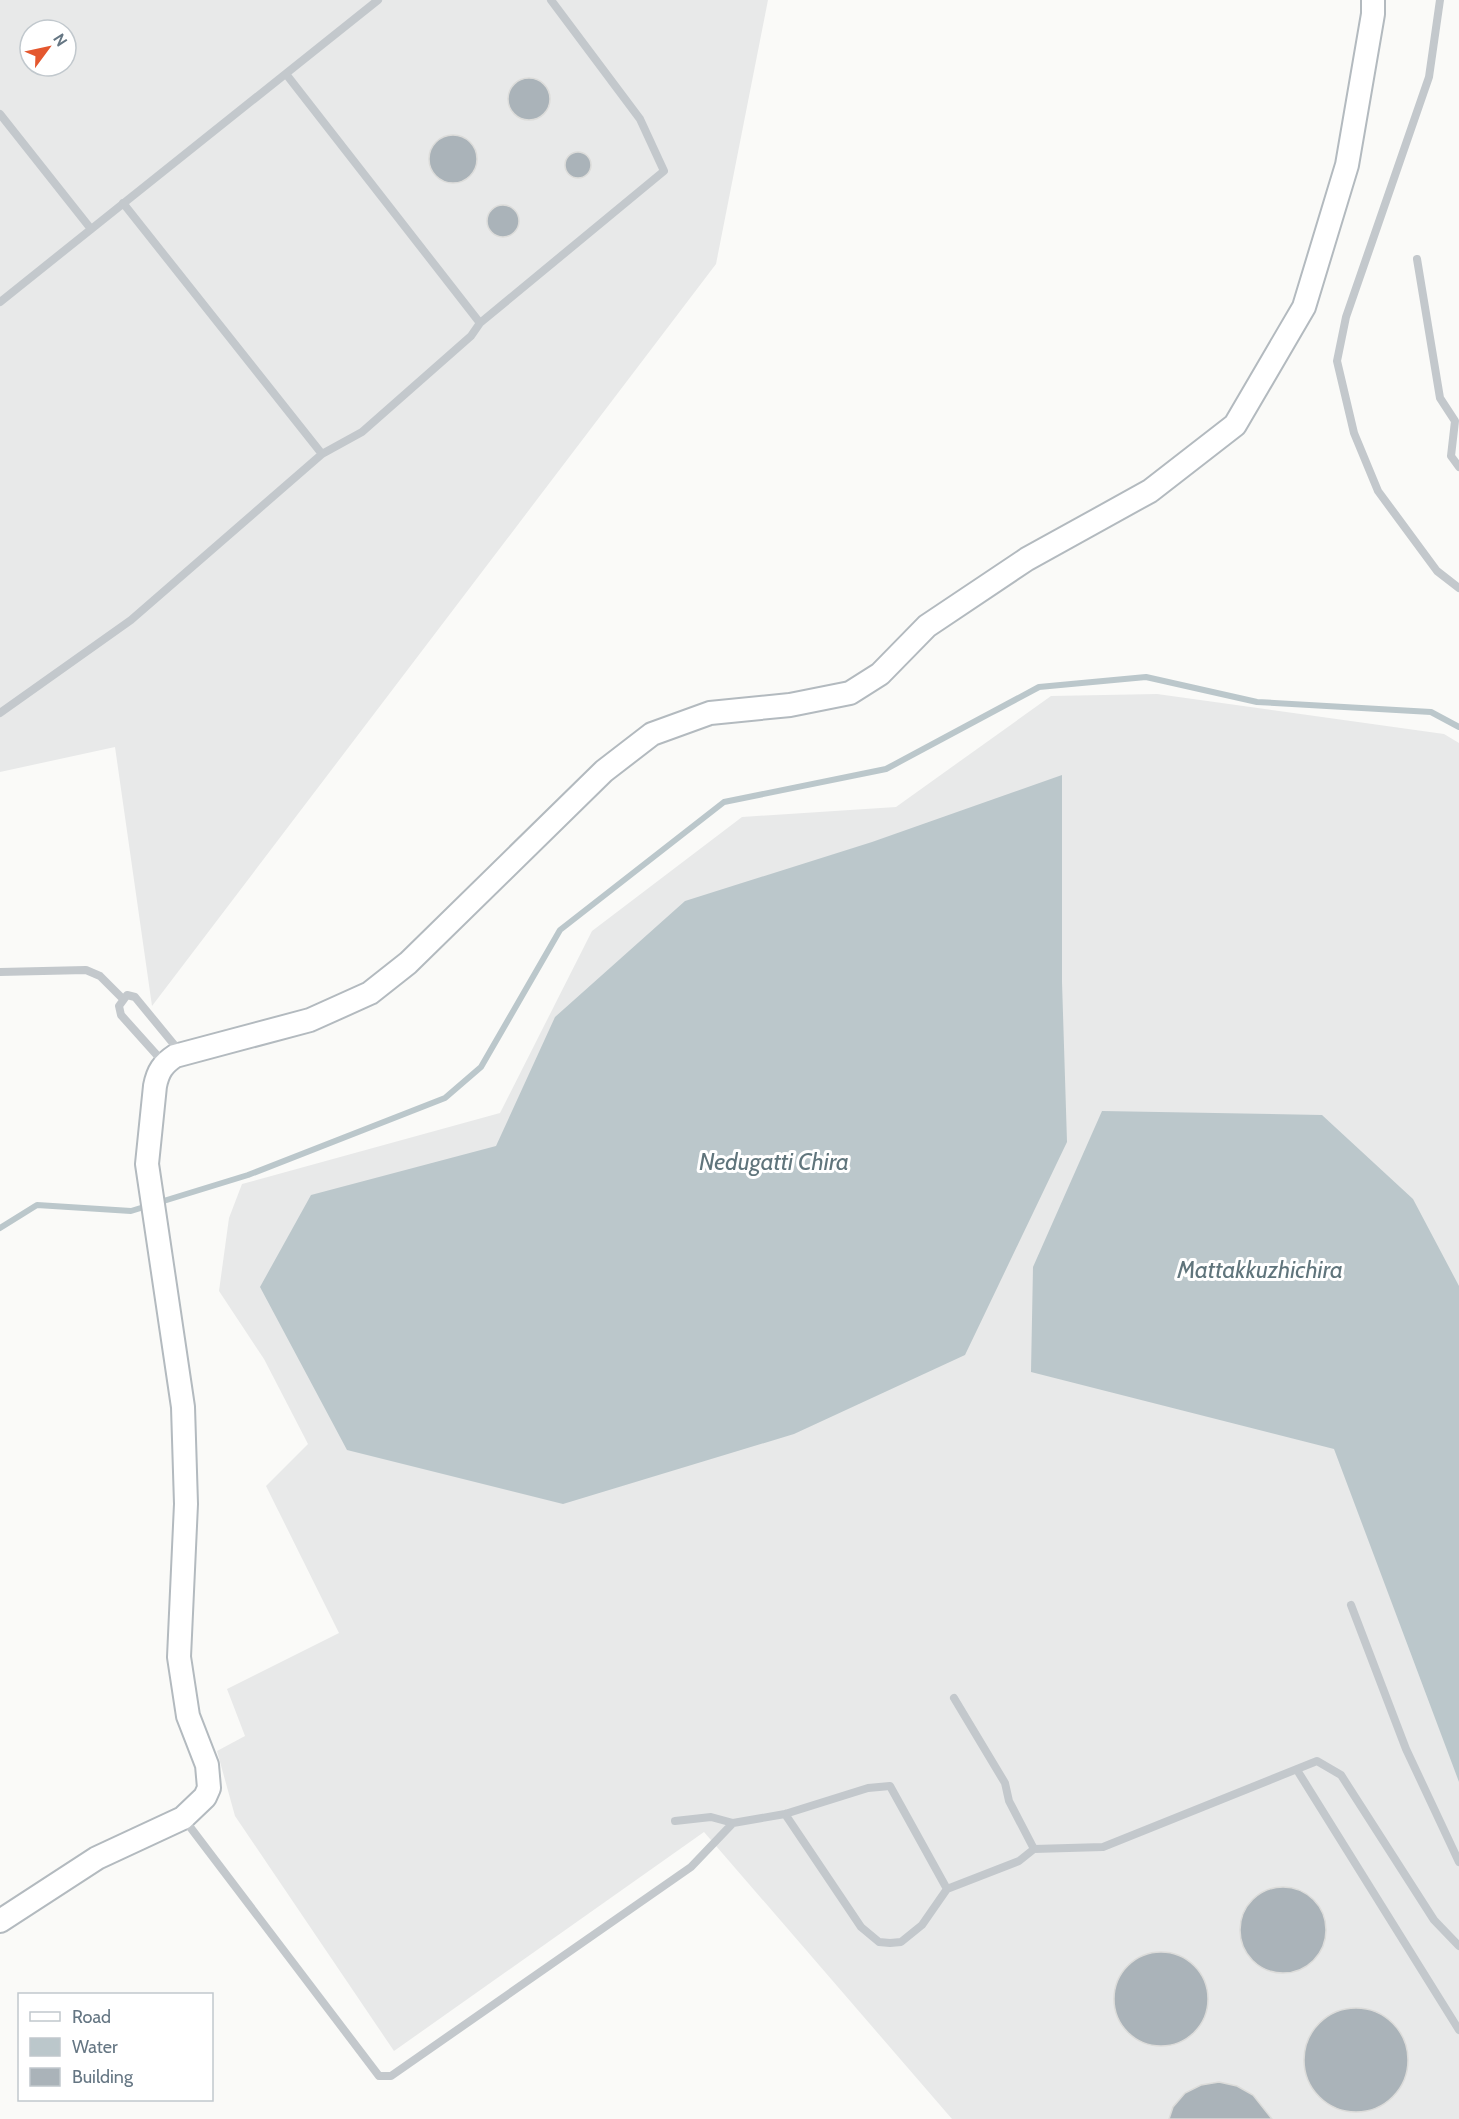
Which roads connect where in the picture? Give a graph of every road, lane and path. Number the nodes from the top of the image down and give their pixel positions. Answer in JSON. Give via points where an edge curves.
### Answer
{"nodes":[{"id":1,"x":378,"y":0,"type":"edge"},
{"id":2,"x":551,"y":0,"type":"edge"},
{"id":3,"x":1373,"y":0,"type":"edge"},
{"id":4,"x":1440,"y":0,"type":"edge"},
{"id":5,"x":286,"y":74,"type":"junction"},
{"id":6,"x":0,"y":114,"type":"edge"},
{"id":7,"x":123,"y":203,"type":"junction"},
{"id":8,"x":91,"y":229,"type":"junction"},
{"id":9,"x":1417,"y":259,"type":"dead end"},
{"id":10,"x":0,"y":302,"type":"edge"},
{"id":11,"x":480,"y":323,"type":"junction"},
{"id":12,"x":1457,"y":420,"type":"edge"},
{"id":13,"x":322,"y":454,"type":"junction"},
{"id":14,"x":1459,"y":467,"type":"edge"},
{"id":15,"x":1459,"y":588,"type":"edge"},
{"id":16,"x":0,"y":713,"type":"edge"},
{"id":17,"x":0,"y":972,"type":"edge"},
{"id":18,"x":123,"y":999,"type":"junction"},
{"id":19,"x":173,"y":1058,"type":"junction"},
{"id":20,"x":1351,"y":1605,"type":"dead end"},
{"id":21,"x":954,"y":1698,"type":"dead end"},
{"id":22,"x":1297,"y":1770,"type":"junction"},
{"id":23,"x":785,"y":1814,"type":"junction"},
{"id":24,"x":183,"y":1818,"type":"junction"},
{"id":25,"x":675,"y":1821,"type":"dead end"},
{"id":26,"x":733,"y":1823,"type":"junction"},
{"id":27,"x":1034,"y":1849,"type":"junction"},
{"id":28,"x":1459,"y":1862,"type":"edge"},
{"id":29,"x":947,"y":1889,"type":"junction"},
{"id":30,"x":0,"y":1921,"type":"edge"},
{"id":31,"x":1459,"y":1946,"type":"edge"},
{"id":32,"x":1459,"y":2030,"type":"edge"}],
"edges":[{"from":1,"to":5,"type":"lane"},
{"from":2,"to":11,"type":"lane","via":[[640,119],[664,171]]},
{"from":3,"to":19,"type":"main road","via":[[1347,165],[1304,307],[1235,425],[1150,491],[1027,559],[927,626],[880,674],[850,693],[790,705],[711,713],[652,734],[604,771],[408,963],[370,993],[310,1020]]},
{"from":4,"to":15,"type":"lane","via":[[1429,77],[1346,317],[1337,361],[1354,433],[1378,491],[1437,571]]},
{"from":5,"to":7,"type":"lane"},
{"from":5,"to":11,"type":"lane"},
{"from":6,"to":8,"type":"lane"},
{"from":7,"to":8,"type":"lane"},
{"from":7,"to":13,"type":"lane"},
{"from":8,"to":10,"type":"lane"},
{"from":9,"to":12,"type":"lane","via":[[1440,398]]},
{"from":11,"to":13,"type":"lane","via":[[471,336],[362,432]]},
{"from":12,"to":14,"type":"lane","via":[[1451,456]]},
{"from":13,"to":16,"type":"lane","via":[[131,620]]},
{"from":17,"to":18,"type":"lane","via":[[86,970],[99,976]]},
{"from":18,"to":19,"type":"lane","via":[[119,1006],[121,1015]]},
{"from":18,"to":19,"type":"lane","via":[[127,995],[135,997]]},
{"from":19,"to":24,"type":"main road","via":[[157,1074],[147,1164],[183,1407],[186,1504],[179,1657],[188,1716],[209,1780],[205,1797]]},
{"from":20,"to":28,"type":"lane","via":[[1406,1749]]},
{"from":21,"to":27,"type":"lane","via":[[1005,1783],[1008,1801]]},
{"from":22,"to":27,"type":"lane","via":[[1103,1847]]},
{"from":22,"to":31,"type":"lane","via":[[1317,1761],[1341,1775],[1434,1920]]},
{"from":22,"to":32,"type":"lane"},
{"from":23,"to":26,"type":"lane"},
{"from":23,"to":29,"type":"lane","via":[[868,1788],[890,1786]]},
{"from":23,"to":29,"type":"lane","via":[[861,1927],[879,1942],[901,1942],[912,1934]]},
{"from":24,"to":26,"type":"lane","via":[[379,2076],[391,2076],[691,1867]]},
{"from":24,"to":30,"type":"main road","via":[[98,1858]]},
{"from":25,"to":26,"type":"lane","via":[[711,1817]]},
{"from":27,"to":29,"type":"lane","via":[[1019,1861]]}]}
